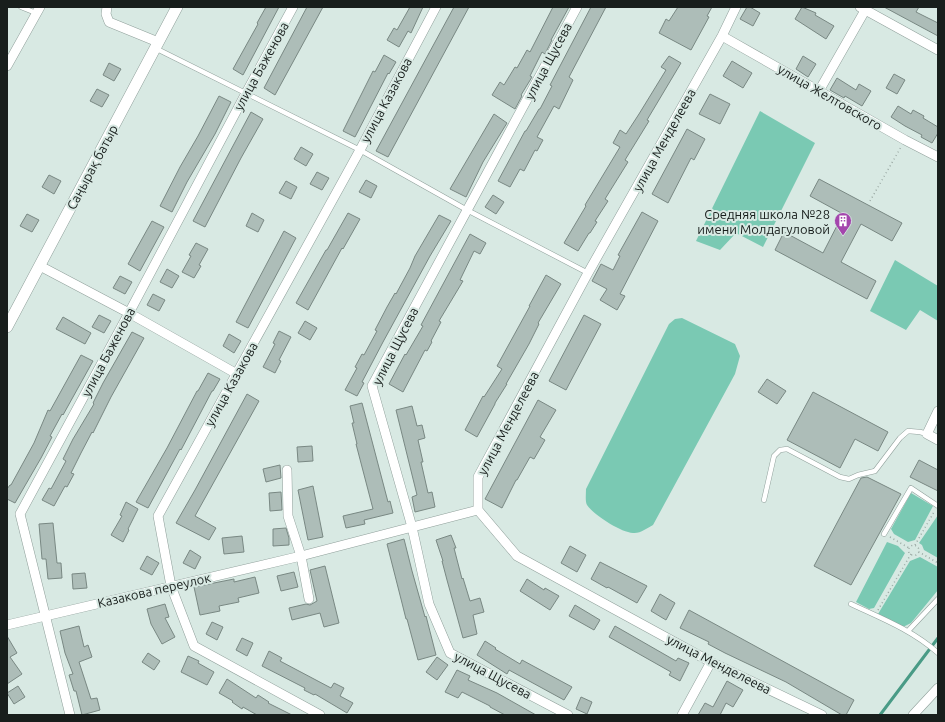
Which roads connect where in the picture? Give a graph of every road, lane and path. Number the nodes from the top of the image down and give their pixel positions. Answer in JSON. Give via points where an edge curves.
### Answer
{"nodes":[{"id":1,"x":21,"y":7,"type":"edge"},
{"id":2,"x":107,"y":7,"type":"edge"},
{"id":3,"x":177,"y":7,"type":"edge"},
{"id":4,"x":293,"y":7,"type":"edge"},
{"id":5,"x":436,"y":7,"type":"edge"},
{"id":6,"x":577,"y":7,"type":"edge"},
{"id":7,"x":736,"y":7,"type":"edge"},
{"id":8,"x":864,"y":8,"type":"edge"},
{"id":9,"x":38,"y":10,"type":"edge"},
{"id":10,"x":722,"y":36,"type":"junction"},
{"id":11,"x":157,"y":45,"type":"junction"},
{"id":12,"x":938,"y":50,"type":"edge"},
{"id":13,"x":7,"y":64,"type":"edge"},
{"id":14,"x":819,"y":91,"type":"junction"},
{"id":15,"x":246,"y":93,"type":"junction"},
{"id":16,"x":905,"y":140,"type":"junction"},
{"id":17,"x":360,"y":150,"type":"junction"},
{"id":18,"x":938,"y":157,"type":"edge"},
{"id":19,"x":870,"y":201,"type":"dead end"},
{"id":20,"x":467,"y":210,"type":"junction"},
{"id":21,"x":40,"y":266,"type":"junction"},
{"id":22,"x":588,"y":273,"type":"junction"},
{"id":23,"x":130,"y":313,"type":"junction"},
{"id":24,"x":7,"y":327,"type":"edge"},
{"id":25,"x":237,"y":374,"type":"junction"},
{"id":26,"x":938,"y":411,"type":"edge"},
{"id":27,"x":927,"y":434,"type":"junction"},
{"id":28,"x":938,"y":440,"type":"edge"},
{"id":29,"x":288,"y":470,"type":"dead end"},
{"id":30,"x":764,"y":500,"type":"dead end"},
{"id":31,"x":938,"y":506,"type":"edge"},
{"id":32,"x":478,"y":510,"type":"junction"},
{"id":33,"x":412,"y":527,"type":"junction"},
{"id":34,"x":884,"y":534,"type":"joint"},
{"id":35,"x":915,"y":546,"type":"junction"},
{"id":36,"x":909,"y":548,"type":"junction"},
{"id":37,"x":918,"y":552,"type":"junction"},
{"id":38,"x":911,"y":554,"type":"junction"},
{"id":39,"x":301,"y":556,"type":"junction"},
{"id":40,"x":938,"y":563,"type":"edge"},
{"id":41,"x":171,"y":586,"type":"junction"},
{"id":42,"x":309,"y":599,"type":"dead end"},
{"id":43,"x":938,"y":599,"type":"edge"},
{"id":44,"x":851,"y":604,"type":"dead end"},
{"id":45,"x":875,"y":615,"type":"junction"},
{"id":46,"x":46,"y":616,"type":"junction"},
{"id":47,"x":7,"y":625,"type":"edge"},
{"id":48,"x":908,"y":631,"type":"junction"},
{"id":49,"x":938,"y":652,"type":"edge"},
{"id":50,"x":711,"y":662,"type":"junction"},
{"id":51,"x":938,"y":688,"type":"edge"},
{"id":52,"x":70,"y":715,"type":"edge"},
{"id":53,"x":320,"y":715,"type":"edge"},
{"id":54,"x":568,"y":715,"type":"edge"},
{"id":55,"x":682,"y":715,"type":"edge"},
{"id":56,"x":822,"y":715,"type":"edge"},
{"id":57,"x":913,"y":715,"type":"edge"}],
"edges":[{"from":1,"to":9,"type":"lane"},
{"from":2,"to":11,"type":"street","via":[[109,22]]},
{"from":3,"to":11,"type":"street","name":"Саңырақ батыр"},
{"from":4,"to":15,"type":"street","name":"улица Баженова"},
{"from":5,"to":17,"type":"street","name":"улица Казакова"},
{"from":6,"to":20,"type":"street","name":"улица Щусева"},
{"from":7,"to":10,"type":"street","name":"улица Менделеева"},
{"from":8,"to":12,"type":"street"},
{"from":8,"to":14,"type":"street"},
{"from":9,"to":13,"type":"street"},
{"from":10,"to":14,"type":"street","name":"улица Желтовского"},
{"from":10,"to":22,"type":"street","name":"улица Менделеева"},
{"from":11,"to":15,"type":"lane"},
{"from":11,"to":21,"type":"street","name":"Саңырақ батыр"},
{"from":14,"to":16,"type":"street","name":"улица Желтовского"},
{"from":15,"to":17,"type":"lane"},
{"from":15,"to":23,"type":"street","name":"улица Баженова"},
{"from":16,"to":18,"type":"street","name":"улица Желтовского"},
{"from":16,"to":19,"type":"path"},
{"from":17,"to":20,"type":"lane"},
{"from":17,"to":25,"type":"street","name":"улица Казакова"},
{"from":20,"to":22,"type":"lane"},
{"from":20,"to":33,"type":"street","name":"улица Щусева","via":[[372,386]]},
{"from":21,"to":23,"type":"street"},
{"from":21,"to":24,"type":"street","name":"Саңырақ батыр"},
{"from":22,"to":32,"type":"street","name":"улица Менделеева","via":[[478,477]]},
{"from":23,"to":25,"type":"street"},
{"from":23,"to":46,"type":"street","name":"улица Баженова","via":[[20,514]]},
{"from":25,"to":41,"type":"street","name":"улица Казакова","via":[[158,516]]},
{"from":26,"to":27,"type":"street"},
{"from":27,"to":28,"type":"street"},
{"from":27,"to":30,"type":"lane","via":[[908,431],[875,471],[849,479],[840,477],[787,449],[780,450],[774,456]]},
{"from":29,"to":39,"type":"street","via":[[288,516]]},
{"from":31,"to":34,"type":"lane","via":[[910,488]]},
{"from":31,"to":35,"type":"path"},
{"from":32,"to":33,"type":"street","name":"Казакова переулок"},
{"from":32,"to":50,"type":"street","name":"улица Менделеева","via":[[517,556]]},
{"from":33,"to":39,"type":"street","name":"Казакова переулок"},
{"from":33,"to":54,"type":"street","name":"улица Щусева","via":[[429,604],[450,653]]},
{"from":34,"to":36,"type":"path"},
{"from":35,"to":36,"type":"path"},
{"from":35,"to":37,"type":"path","via":[[919,549]]},
{"from":36,"to":38,"type":"path"},
{"from":37,"to":38,"type":"path","via":[[916,555]]},
{"from":37,"to":40,"type":"path"},
{"from":38,"to":45,"type":"path"},
{"from":39,"to":41,"type":"street","name":"Казакова переулок"},
{"from":39,"to":42,"type":"street"},
{"from":41,"to":46,"type":"street","name":"Казакова переулок"},
{"from":41,"to":53,"type":"street","name":"улица Казакова","via":[[194,646]]},
{"from":43,"to":48,"type":"lane"},
{"from":44,"to":45,"type":"lane"},
{"from":45,"to":48,"type":"lane"},
{"from":46,"to":47,"type":"street","name":"Казакова переулок"},
{"from":46,"to":52,"type":"street","name":"улица Баженова"},
{"from":48,"to":49,"type":"lane"},
{"from":50,"to":55,"type":"street"},
{"from":50,"to":56,"type":"street","name":"улица Менделеева"},
{"from":51,"to":57,"type":"street"}]}
